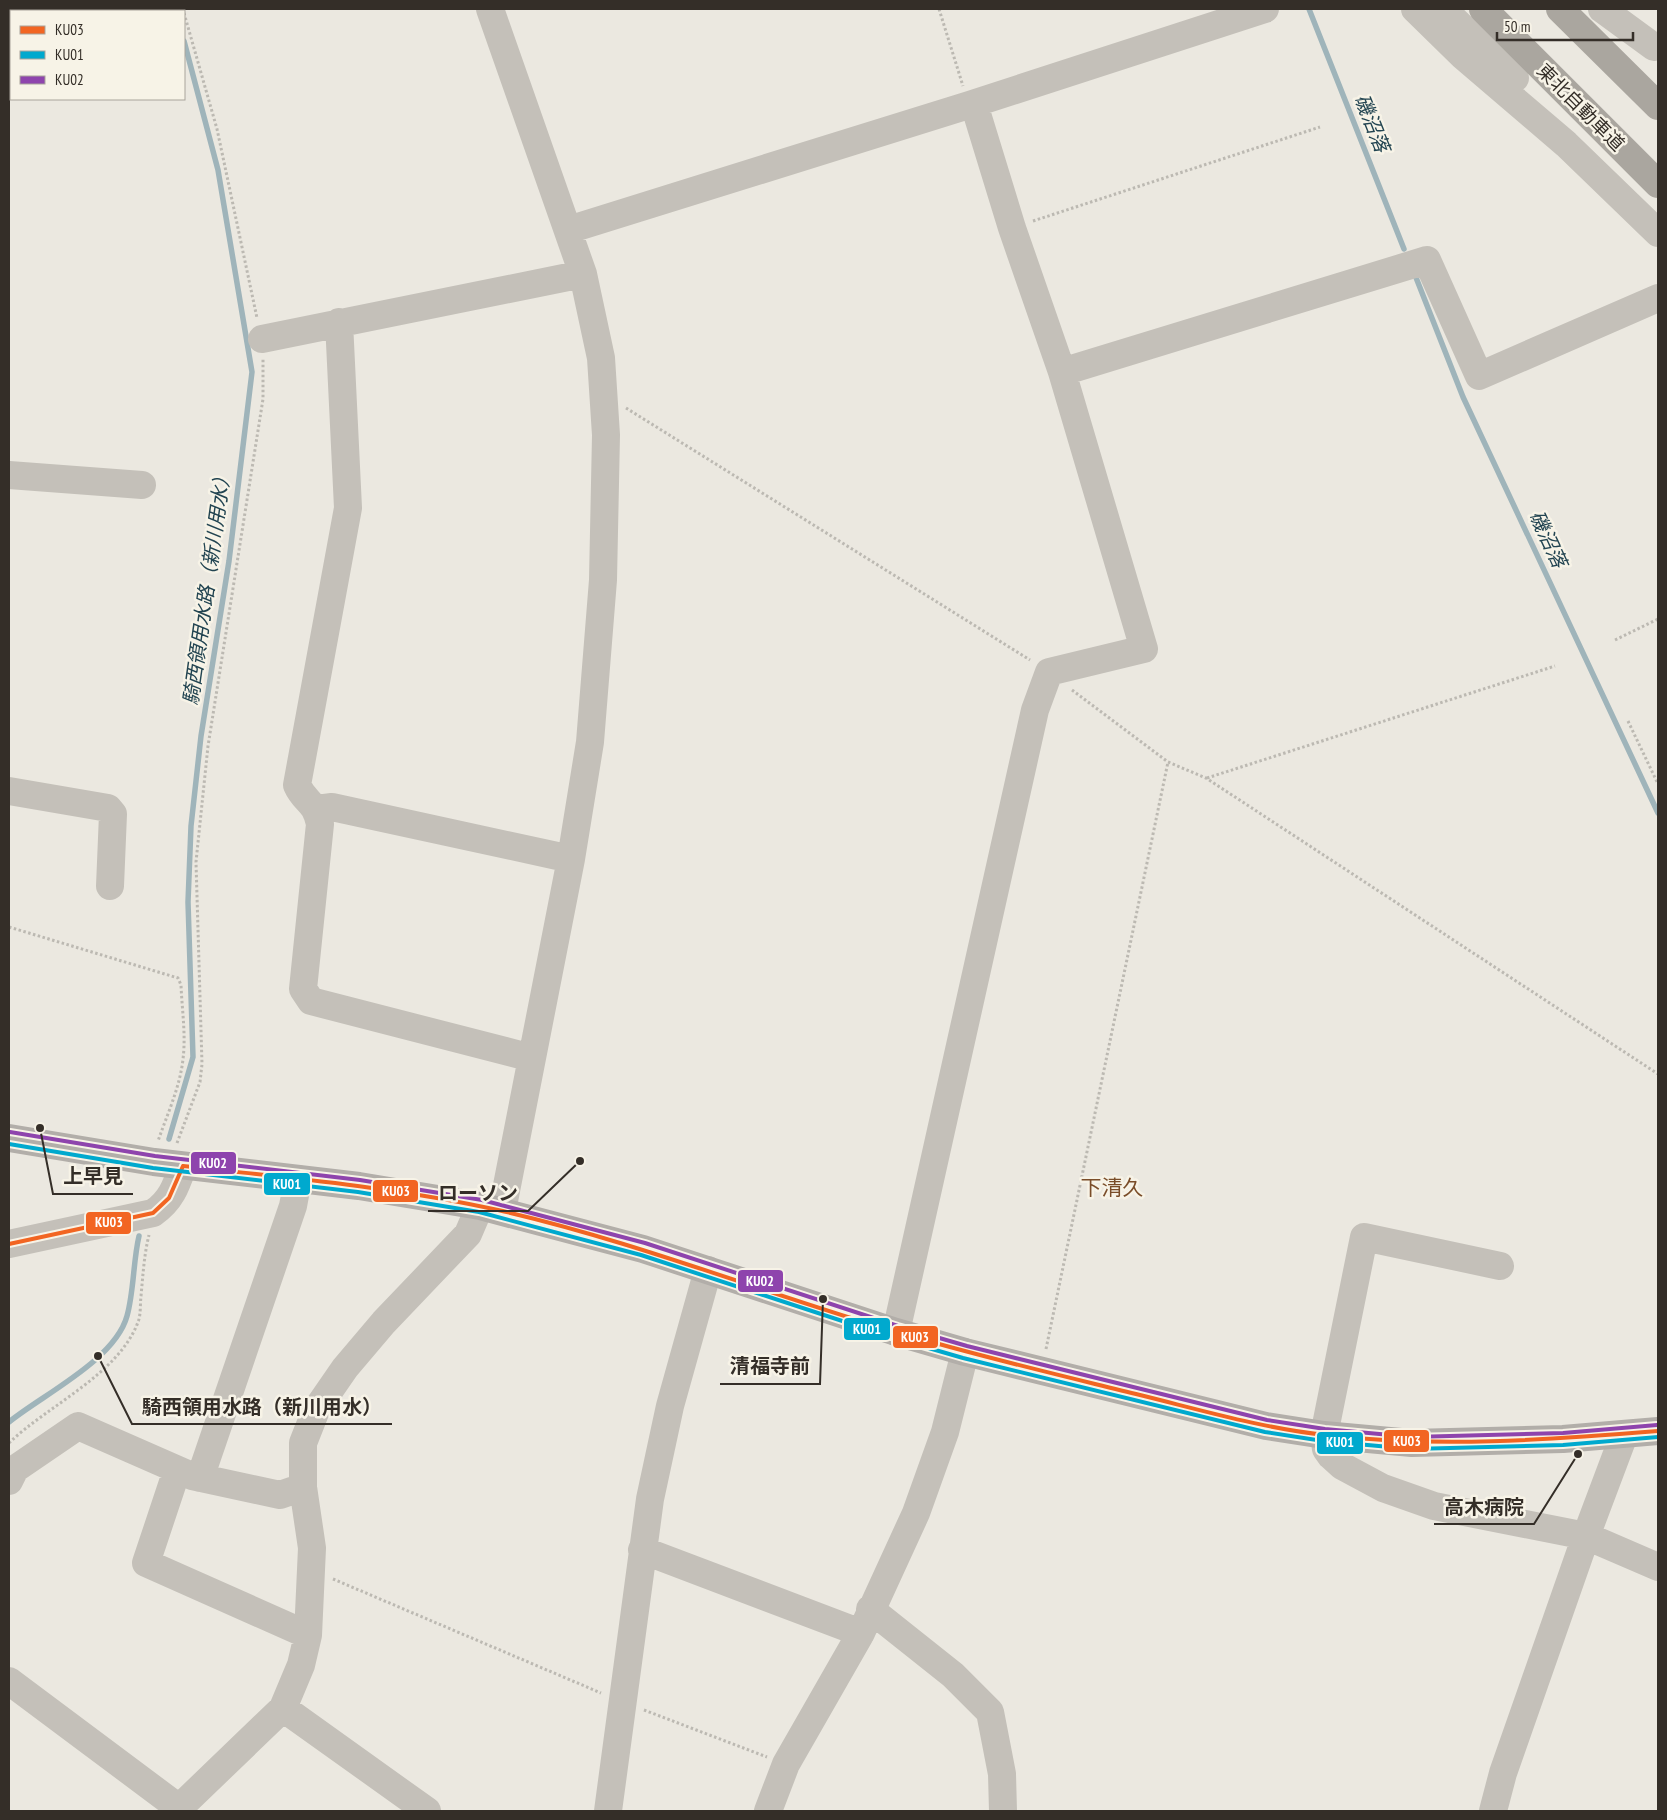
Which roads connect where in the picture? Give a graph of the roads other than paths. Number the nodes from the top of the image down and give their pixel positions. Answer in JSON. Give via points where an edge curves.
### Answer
{"nodes":[{"id":1,"x":490,"y":9,"type":"edge"},
{"id":2,"x":1265,"y":9,"type":"edge"},
{"id":3,"x":1415,"y":9,"type":"edge"},
{"id":4,"x":1444,"y":9,"type":"edge"},
{"id":5,"x":1483,"y":9,"type":"edge"},
{"id":6,"x":1560,"y":9,"type":"edge"},
{"id":7,"x":1602,"y":9,"type":"edge"},
{"id":8,"x":1621,"y":9,"type":"edge"},
{"id":9,"x":1656,"y":49,"type":"edge"},
{"id":10,"x":972,"y":104,"type":"junction"},
{"id":11,"x":1658,"y":106,"type":"edge"},
{"id":12,"x":1566,"y":144,"type":"junction"},
{"id":13,"x":1658,"y":184,"type":"edge"},
{"id":14,"x":568,"y":230,"type":"junction"},
{"id":15,"x":1658,"y":234,"type":"edge"},
{"id":16,"x":582,"y":274,"type":"junction"},
{"id":17,"x":1658,"y":298,"type":"edge"},
{"id":18,"x":339,"y":322,"type":"junction"},
{"id":19,"x":262,"y":339,"type":"road end"},
{"id":20,"x":1062,"y":372,"type":"junction"},
{"id":21,"x":9,"y":475,"type":"edge"},
{"id":22,"x":142,"y":485,"type":"dead end"},
{"id":23,"x":9,"y":791,"type":"edge"},
{"id":24,"x":317,"y":810,"type":"junction"},
{"id":25,"x":570,"y":859,"type":"junction"},
{"id":26,"x":110,"y":886,"type":"dead end"},
{"id":27,"x":532,"y":1058,"type":"junction"},
{"id":28,"x":9,"y":1138,"type":"edge"},
{"id":29,"x":180,"y":1156,"type":"junction"},
{"id":30,"x":298,"y":1179,"type":"junction"},
{"id":31,"x":491,"y":1209,"type":"junction"},
{"id":32,"x":9,"y":1244,"type":"edge"},
{"id":33,"x":1500,"y":1266,"type":"dead end"},
{"id":34,"x":708,"y":1270,"type":"junction"},
{"id":35,"x":896,"y":1332,"type":"junction"},
{"id":36,"x":965,"y":1352,"type":"junction"},
{"id":37,"x":1658,"y":1430,"type":"edge"},
{"id":38,"x":1324,"y":1435,"type":"junction"},
{"id":39,"x":1624,"y":1435,"type":"junction"},
{"id":40,"x":189,"y":1474,"type":"junction"},
{"id":41,"x":9,"y":1480,"type":"edge"},
{"id":42,"x":303,"y":1487,"type":"junction"},
{"id":43,"x":1586,"y":1536,"type":"junction"},
{"id":44,"x":642,"y":1550,"type":"junction"},
{"id":45,"x":1658,"y":1567,"type":"edge"},
{"id":46,"x":866,"y":1621,"type":"junction"},
{"id":47,"x":308,"y":1635,"type":"junction"},
{"id":48,"x":9,"y":1681,"type":"edge"},
{"id":49,"x":283,"y":1708,"type":"junction"},
{"id":50,"x":1003,"y":1802,"type":"edge"},
{"id":51,"x":178,"y":1810,"type":"edge"},
{"id":52,"x":427,"y":1811,"type":"edge"},
{"id":53,"x":608,"y":1811,"type":"edge"},
{"id":54,"x":768,"y":1811,"type":"edge"},
{"id":55,"x":1023,"y":1811,"type":"edge"},
{"id":56,"x":1493,"y":1811,"type":"edge"}],
"edges":[{"from":1,"to":14,"type":"street"},
{"from":2,"to":10,"type":"street"},
{"from":3,"to":12,"type":"street","via":[[1462,55]]},
{"from":4,"to":12,"type":"street","via":[[1546,110]]},
{"from":5,"to":13,"type":"highway","name":"東北自動車道"},
{"from":6,"to":11,"type":"highway"},
{"from":7,"to":9,"type":"street"},
{"from":8,"to":9,"type":"street"},
{"from":10,"to":14,"type":"street"},
{"from":10,"to":20,"type":"street"},
{"from":12,"to":15,"type":"street"},
{"from":14,"to":16,"type":"street"},
{"from":16,"to":18,"type":"street"},
{"from":16,"to":25,"type":"street","via":[[601,358],[606,436],[603,580],[590,742]]},
{"from":17,"to":20,"type":"street","via":[[1479,376],[1427,260]]},
{"from":18,"to":19,"type":"street"},
{"from":18,"to":24,"type":"street","via":[[348,508],[297,785],[300,793]]},
{"from":20,"to":35,"type":"street","via":[[1144,649],[1049,672],[1035,710]]},
{"from":21,"to":22,"type":"street"},
{"from":23,"to":26,"type":"street","via":[[108,808],[113,814]]},
{"from":24,"to":25,"type":"street","via":[[332,808]]},
{"from":24,"to":27,"type":"street","via":[[320,824],[302,989],[311,1001]]},
{"from":25,"to":27,"type":"street"},
{"from":27,"to":31,"type":"street"},
{"from":28,"to":29,"type":"main road"},
{"from":29,"to":30,"type":"main road"},
{"from":29,"to":32,"type":"street","via":[[174,1191],[166,1204],[153,1213]]},
{"from":30,"to":31,"type":"main road","via":[[404,1192]]},
{"from":30,"to":40,"type":"street","via":[[293,1206]]},
{"from":31,"to":34,"type":"main road","via":[[643,1249]]},
{"from":31,"to":42,"type":"street","via":[[384,1322],[345,1368],[316,1410],[303,1443]]},
{"from":33,"to":38,"type":"street","via":[[1364,1237]]},
{"from":34,"to":35,"type":"main road"},
{"from":34,"to":44,"type":"street","via":[[658,1456]]},
{"from":35,"to":36,"type":"main road"},
{"from":36,"to":38,"type":"main road","via":[[1247,1421]]},
{"from":36,"to":46,"type":"street","via":[[932,1475]]},
{"from":37,"to":39,"type":"main road"},
{"from":38,"to":39,"type":"main road","via":[[1412,1443]]},
{"from":38,"to":43,"type":"street","via":[[1326,1449],[1336,1461],[1383,1488],[1434,1506]]},
{"from":39,"to":43,"type":"street"},
{"from":40,"to":41,"type":"street","via":[[78,1426],[15,1469]]},
{"from":40,"to":42,"type":"street","via":[[280,1495]]},
{"from":40,"to":47,"type":"street","via":[[146,1563]]},
{"from":42,"to":47,"type":"street","via":[[312,1548]]},
{"from":43,"to":45,"type":"street"},
{"from":43,"to":56,"type":"street"},
{"from":44,"to":46,"type":"street"},
{"from":44,"to":53,"type":"street"},
{"from":46,"to":50,"type":"street","via":[[953,1675],[990,1712],[1002,1774]]},
{"from":46,"to":54,"type":"street","via":[[786,1764]]},
{"from":47,"to":49,"type":"street","via":[[301,1665]]},
{"from":48,"to":51,"type":"street"},
{"from":49,"to":51,"type":"street"},
{"from":49,"to":52,"type":"street"},
{"from":50,"to":55,"type":"street"}]}
